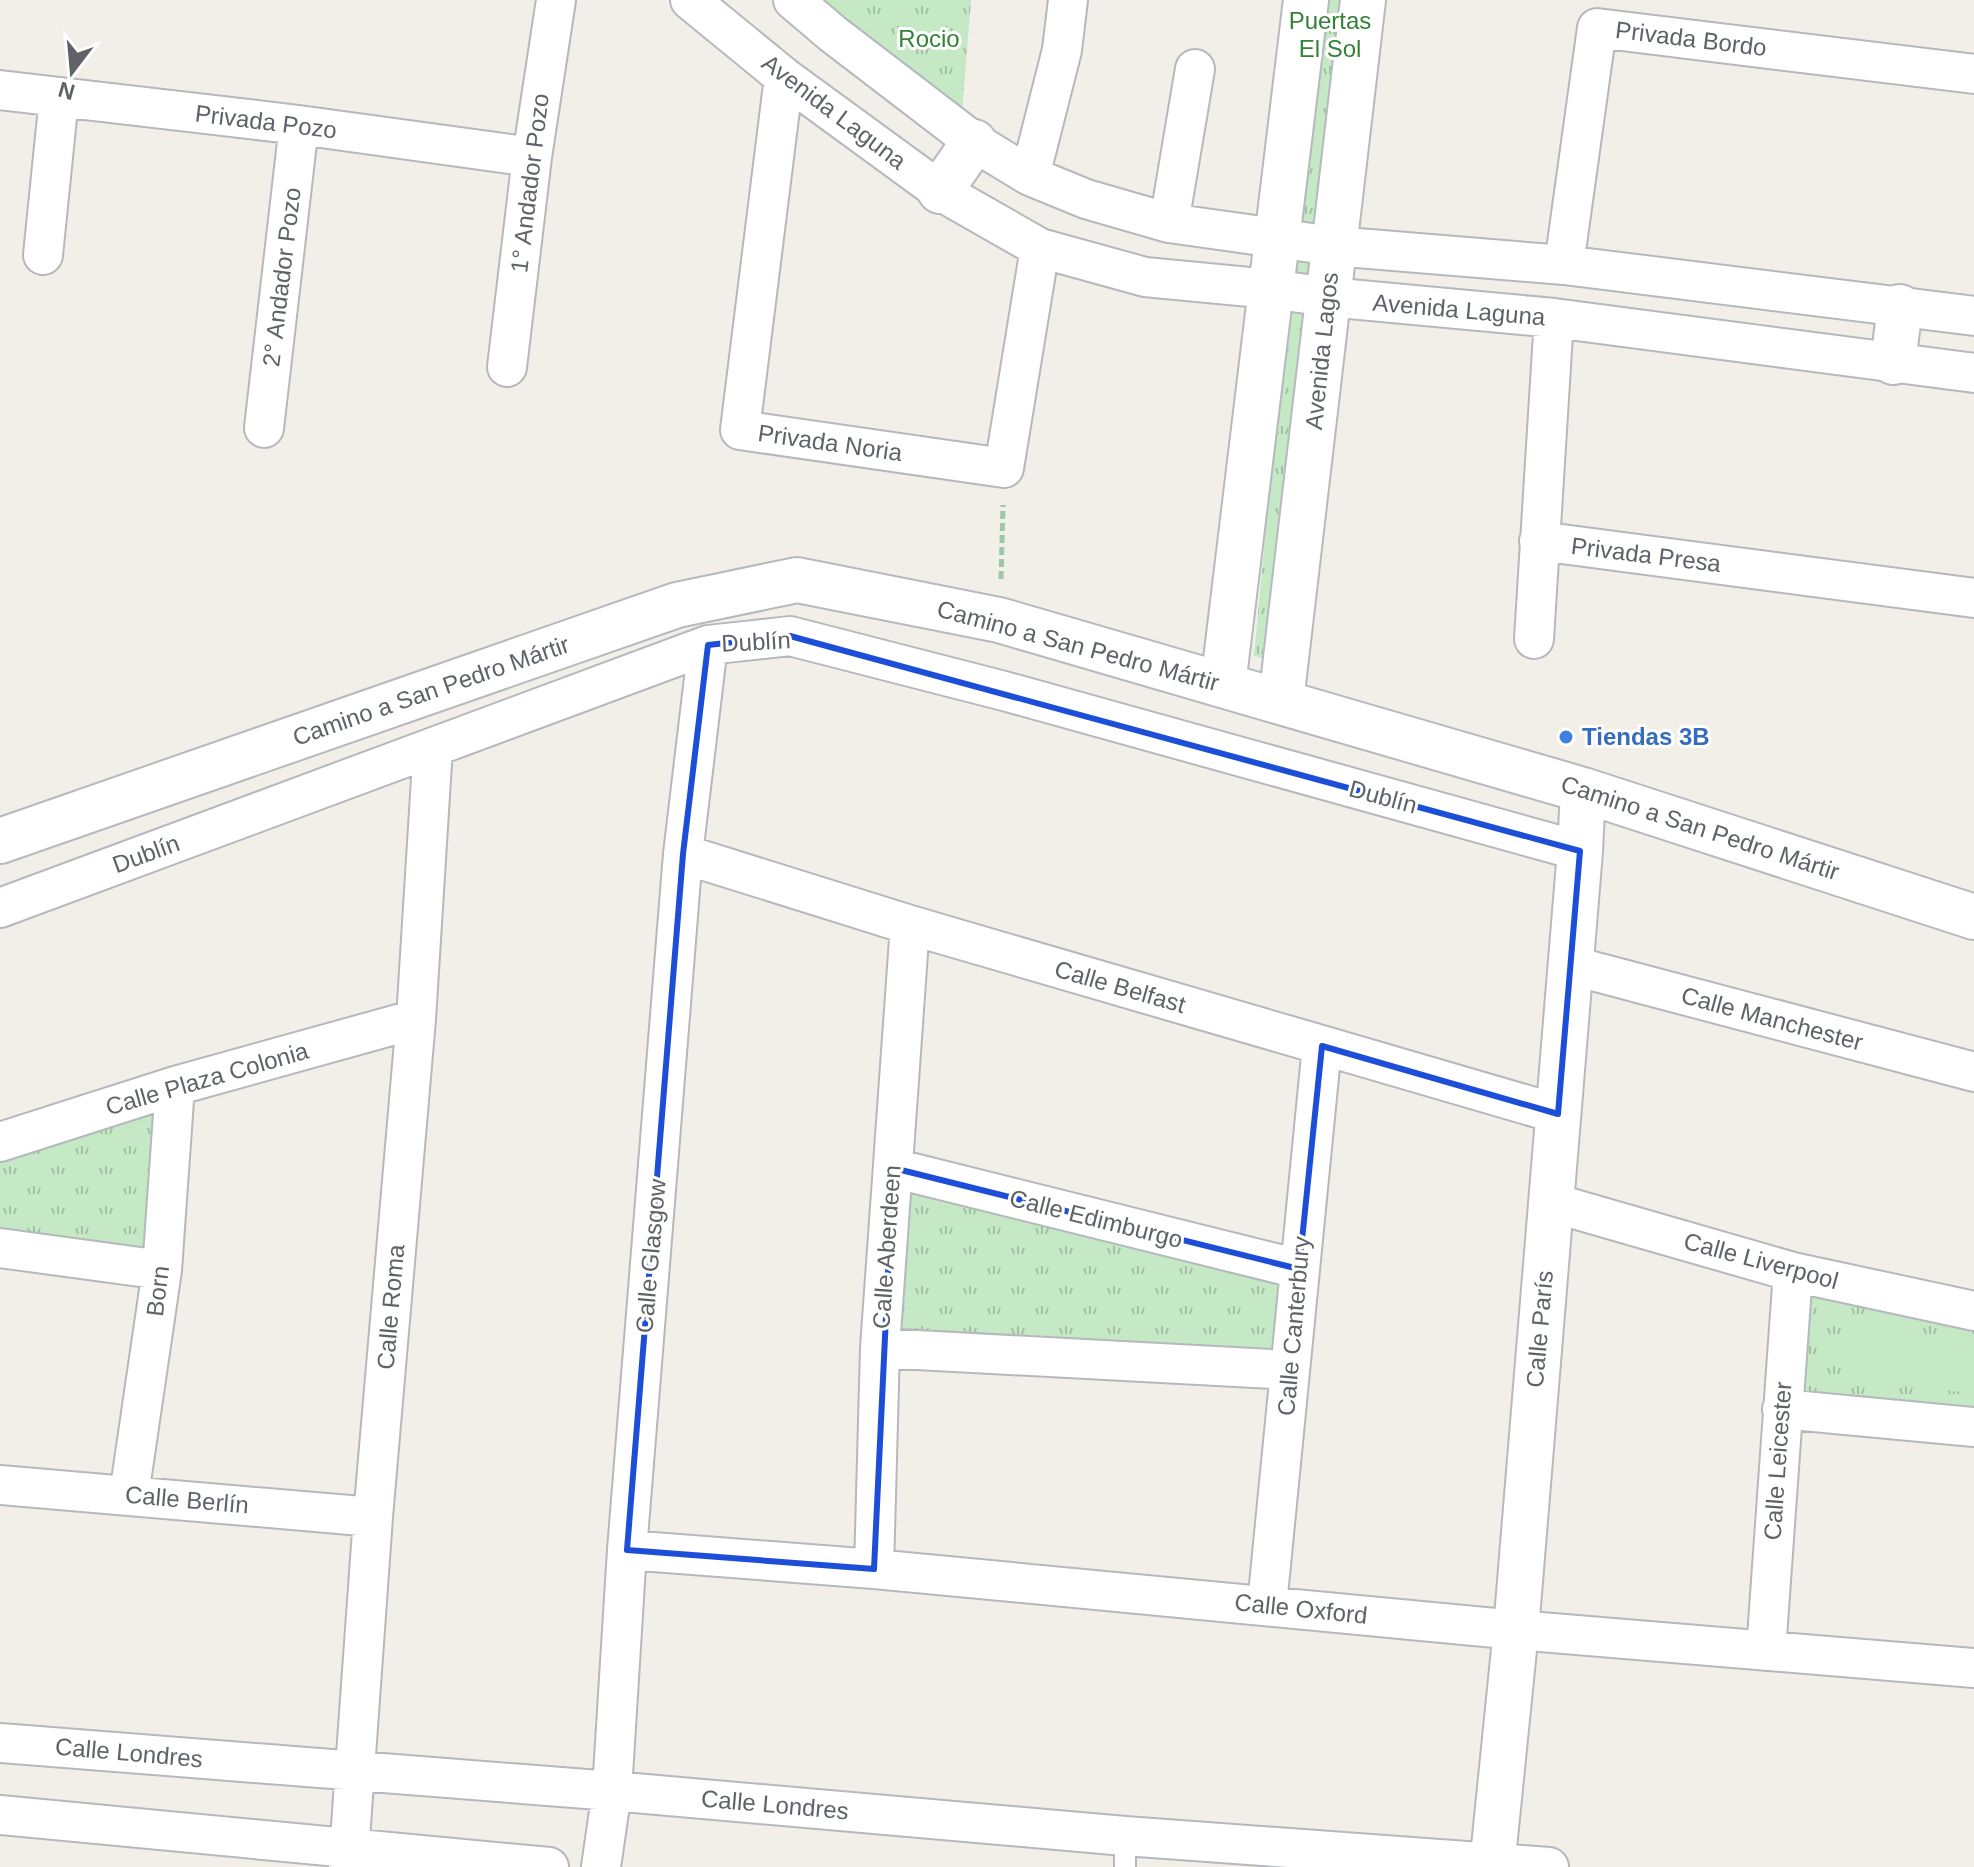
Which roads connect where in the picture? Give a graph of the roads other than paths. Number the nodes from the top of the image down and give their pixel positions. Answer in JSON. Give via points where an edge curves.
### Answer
{"nodes":[{"id":1,"x":556,"y":0,"type":"edge"},
{"id":2,"x":690,"y":0,"type":"edge"},
{"id":3,"x":793,"y":0,"type":"edge"},
{"id":4,"x":1068,"y":0,"type":"edge"},
{"id":5,"x":1306,"y":0,"type":"edge"},
{"id":6,"x":1363,"y":0,"type":"edge"},
{"id":7,"x":1599,"y":14,"type":"edge"},
{"id":8,"x":1195,"y":69,"type":"dead end"},
{"id":9,"x":1974,"y":74,"type":"edge"},
{"id":10,"x":784,"y":77,"type":"junction"},
{"id":11,"x":0,"y":90,"type":"edge"},
{"id":12,"x":59,"y":98,"type":"junction"},
{"id":13,"x":299,"y":125,"type":"junction"},
{"id":14,"x":974,"y":142,"type":"junction"},
{"id":15,"x":532,"y":157,"type":"junction"},
{"id":16,"x":1030,"y":176,"type":"junction"},
{"id":17,"x":940,"y":191,"type":"junction"},
{"id":18,"x":1169,"y":223,"type":"junction"},
{"id":19,"x":1277,"y":239,"type":"junction"},
{"id":20,"x":1333,"y":246,"type":"junction"},
{"id":21,"x":1040,"y":248,"type":"junction"},
{"id":22,"x":43,"y":255,"type":"dead end"},
{"id":23,"x":1564,"y":265,"type":"junction"},
{"id":24,"x":1271,"y":289,"type":"junction"},
{"id":25,"x":1328,"y":297,"type":"junction"},
{"id":26,"x":1900,"y":307,"type":"junction"},
{"id":27,"x":1974,"y":316,"type":"edge"},
{"id":28,"x":1554,"y":318,"type":"junction"},
{"id":29,"x":1893,"y":362,"type":"junction"},
{"id":30,"x":507,"y":367,"type":"dead end"},
{"id":31,"x":1974,"y":373,"type":"edge"},
{"id":32,"x":264,"y":428,"type":"dead end"},
{"id":33,"x":1539,"y":541,"type":"junction"},
{"id":34,"x":1974,"y":598,"type":"edge"},
{"id":35,"x":1534,"y":639,"type":"dead end"},
{"id":36,"x":708,"y":645,"type":"junction"},
{"id":37,"x":1223,"y":685,"type":"junction"},
{"id":38,"x":1281,"y":701,"type":"junction"},
{"id":39,"x":433,"y":747,"type":"junction"},
{"id":40,"x":1583,"y":790,"type":"junction"},
{"id":41,"x":0,"y":841,"type":"edge"},
{"id":42,"x":1580,"y":851,"type":"junction"},
{"id":43,"x":683,"y":854,"type":"junction"},
{"id":44,"x":0,"y":908,"type":"edge"},
{"id":45,"x":1974,"y":917,"type":"edge"},
{"id":46,"x":910,"y":925,"type":"junction"},
{"id":47,"x":1570,"y":965,"type":"junction"},
{"id":48,"x":416,"y":1019,"type":"junction"},
{"id":49,"x":1322,"y":1046,"type":"junction"},
{"id":50,"x":1974,"y":1072,"type":"edge"},
{"id":51,"x":175,"y":1086,"type":"junction"},
{"id":52,"x":1558,"y":1114,"type":"junction"},
{"id":53,"x":0,"y":1142,"type":"edge"},
{"id":54,"x":893,"y":1168,"type":"junction"},
{"id":55,"x":1550,"y":1202,"type":"junction"},
{"id":56,"x":0,"y":1248,"type":"edge"},
{"id":57,"x":1299,"y":1269,"type":"junction"},
{"id":58,"x":162,"y":1270,"type":"junction"},
{"id":59,"x":1793,"y":1272,"type":"junction"},
{"id":60,"x":1974,"y":1311,"type":"edge"},
{"id":61,"x":880,"y":1348,"type":"junction"},
{"id":62,"x":1290,"y":1370,"type":"junction"},
{"id":63,"x":1782,"y":1409,"type":"junction"},
{"id":64,"x":1974,"y":1427,"type":"edge"},
{"id":65,"x":0,"y":1485,"type":"edge"},
{"id":66,"x":129,"y":1495,"type":"junction"},
{"id":67,"x":373,"y":1517,"type":"junction"},
{"id":68,"x":627,"y":1550,"type":"junction"},
{"id":69,"x":874,"y":1569,"type":"junction"},
{"id":70,"x":1267,"y":1605,"type":"junction"},
{"id":71,"x":1516,"y":1630,"type":"junction"},
{"id":72,"x":1766,"y":1651,"type":"junction"},
{"id":73,"x":1974,"y":1668,"type":"edge"},
{"id":74,"x":0,"y":1743,"type":"edge"},
{"id":75,"x":354,"y":1771,"type":"junction"},
{"id":76,"x":612,"y":1791,"type":"junction"},
{"id":77,"x":0,"y":1815,"type":"edge"},
{"id":78,"x":1125,"y":1852,"type":"edge"},
{"id":79,"x":349,"y":1858,"type":"edge"},
{"id":80,"x":1492,"y":1864,"type":"edge"},
{"id":81,"x":549,"y":1867,"type":"edge"},
{"id":82,"x":601,"y":1867,"type":"edge"},
{"id":83,"x":1549,"y":1867,"type":"edge"}],
"edges":[{"from":1,"to":15,"type":"street","name":"1° Andador Pozo"},
{"from":2,"to":10,"type":"street","name":"Avenida Laguna"},
{"from":3,"to":14,"type":"street"},
{"from":4,"to":16,"type":"street","via":[[1062,50]]},
{"from":5,"to":19,"type":"street"},
{"from":6,"to":20,"type":"street","name":"Avenida Lagos"},
{"from":7,"to":9,"type":"street","name":"Privada Bordo"},
{"from":7,"to":23,"type":"street","name":"Privada Bordo"},
{"from":8,"to":18,"type":"street"},
{"from":10,"to":17,"type":"street","name":"Avenida Laguna"},
{"from":10,"to":21,"type":"street","name":"Privada Noria","via":[[740,430],[1004,468]]},
{"from":11,"to":12,"type":"street","name":"Privada Pozo"},
{"from":12,"to":13,"type":"street","name":"Privada Pozo"},
{"from":12,"to":22,"type":"street"},
{"from":13,"to":15,"type":"street","name":"Privada Pozo"},
{"from":13,"to":32,"type":"street","name":"2° Andador Pozo"},
{"from":14,"to":16,"type":"street"},
{"from":14,"to":17,"type":"street"},
{"from":15,"to":30,"type":"street","name":"1° Andador Pozo"},
{"from":16,"to":18,"type":"street"},
{"from":17,"to":21,"type":"street","name":"Avenida Laguna"},
{"from":18,"to":19,"type":"street"},
{"from":19,"to":20,"type":"street"},
{"from":19,"to":24,"type":"street"},
{"from":20,"to":23,"type":"street"},
{"from":20,"to":25,"type":"street","name":"Avenida Lagos"},
{"from":21,"to":24,"type":"street","name":"Avenida Laguna","via":[[1145,277]]},
{"from":23,"to":26,"type":"street"},
{"from":24,"to":25,"type":"street","name":"Avenida Laguna"},
{"from":24,"to":37,"type":"street"},
{"from":25,"to":28,"type":"street","name":"Avenida Laguna"},
{"from":25,"to":38,"type":"street","name":"Avenida Lagos"},
{"from":26,"to":27,"type":"street"},
{"from":26,"to":29,"type":"street"},
{"from":28,"to":29,"type":"street","name":"Avenida Laguna"},
{"from":28,"to":33,"type":"street","name":"Privada Presa"},
{"from":29,"to":31,"type":"street","name":"Avenida Laguna"},
{"from":33,"to":34,"type":"street","name":"Privada Presa"},
{"from":33,"to":35,"type":"street"},
{"from":36,"to":39,"type":"street","name":"Dublín"},
{"from":36,"to":42,"type":"street","name":"Dublín","via":[[790,636]]},
{"from":36,"to":43,"type":"street","name":"Calle Glasgow"},
{"from":37,"to":38,"type":"street","name":"Camino a San Pedro Mártir"},
{"from":37,"to":41,"type":"street","name":"Camino a San Pedro Mártir","via":[[999,620],[797,580],[677,605]]},
{"from":38,"to":40,"type":"street","name":"Camino a San Pedro Mártir"},
{"from":39,"to":44,"type":"street","name":"Dublín"},
{"from":39,"to":48,"type":"street","name":"Calle Roma"},
{"from":40,"to":42,"type":"street","name":"Calle París"},
{"from":40,"to":45,"type":"street","name":"Camino a San Pedro Mártir"},
{"from":42,"to":47,"type":"street","name":"Calle París"},
{"from":43,"to":46,"type":"street","name":"Calle Belfast"},
{"from":43,"to":68,"type":"street","name":"Calle Glasgow"},
{"from":46,"to":49,"type":"street","name":"Calle Belfast"},
{"from":46,"to":54,"type":"street","name":"Calle Aberdeen"},
{"from":47,"to":50,"type":"street","name":"Calle Manchester"},
{"from":47,"to":52,"type":"street","name":"Calle París"},
{"from":48,"to":51,"type":"street","name":"Calle Plaza Colonia"},
{"from":48,"to":67,"type":"street","name":"Calle Roma"},
{"from":49,"to":52,"type":"street","name":"Calle Belfast"},
{"from":49,"to":57,"type":"street","name":"Calle Canterbury"},
{"from":51,"to":53,"type":"street","name":"Calle Plaza Colonia"},
{"from":51,"to":58,"type":"street","name":"Born"},
{"from":52,"to":55,"type":"street","name":"Calle París"},
{"from":54,"to":57,"type":"street","name":"Calle Edimburgo"},
{"from":54,"to":61,"type":"street","name":"Calle Aberdeen"},
{"from":55,"to":59,"type":"street","name":"Calle Liverpool"},
{"from":55,"to":71,"type":"street","name":"Calle París"},
{"from":56,"to":58,"type":"street"},
{"from":57,"to":62,"type":"street","name":"Calle Canterbury"},
{"from":58,"to":66,"type":"street","name":"Born"},
{"from":59,"to":60,"type":"street","name":"Calle Liverpool"},
{"from":59,"to":63,"type":"street","name":"Calle Leicester"},
{"from":61,"to":62,"type":"street"},
{"from":61,"to":69,"type":"street","name":"Calle Aberdeen"},
{"from":62,"to":70,"type":"street","name":"Calle Canterbury"},
{"from":63,"to":64,"type":"street"},
{"from":63,"to":72,"type":"street","name":"Calle Leicester"},
{"from":65,"to":66,"type":"street","name":"Calle Berlín"},
{"from":66,"to":67,"type":"street","name":"Calle Berlín"},
{"from":67,"to":75,"type":"street","name":"Calle Roma"},
{"from":68,"to":69,"type":"street","name":"Calle Oxford"},
{"from":68,"to":76,"type":"street","name":"Calle Glasgow"},
{"from":69,"to":70,"type":"street","name":"Calle Oxford"},
{"from":70,"to":71,"type":"street","name":"Calle Oxford"},
{"from":71,"to":72,"type":"street","name":"Calle Oxford"},
{"from":71,"to":80,"type":"street","name":"Calle París"},
{"from":72,"to":73,"type":"street","name":"Calle Oxford"},
{"from":74,"to":75,"type":"street","name":"Calle Londres"},
{"from":75,"to":76,"type":"street","name":"Calle Londres"},
{"from":75,"to":79,"type":"street","name":"Calle Roma"},
{"from":76,"to":78,"type":"street","name":"Calle Londres"},
{"from":76,"to":82,"type":"street","name":"Calle Glasgow"},
{"from":77,"to":79,"type":"street"},
{"from":78,"to":80,"type":"street","name":"Calle Londres"},
{"from":79,"to":81,"type":"street"},
{"from":80,"to":83,"type":"street","name":"Calle Londres"}]}
